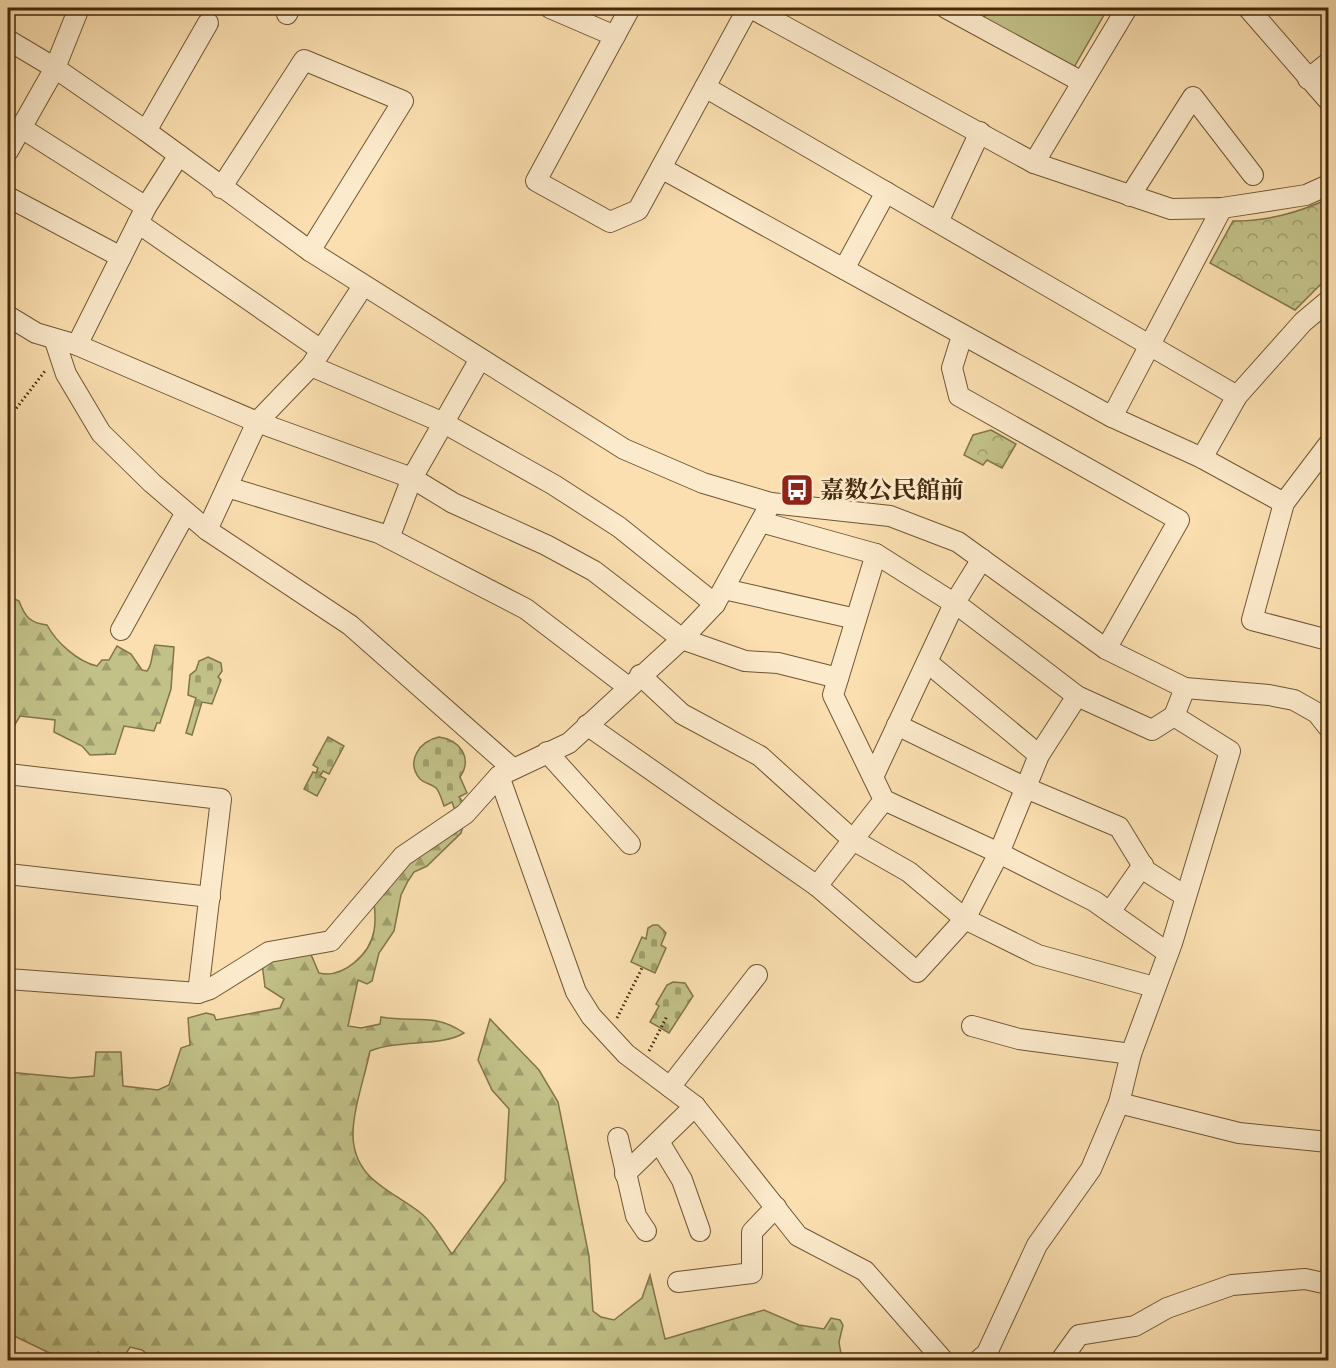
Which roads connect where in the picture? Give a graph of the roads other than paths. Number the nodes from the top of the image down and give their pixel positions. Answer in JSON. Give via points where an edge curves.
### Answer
{"nodes":[{"id":1,"x":79,"y":8,"type":"edge"},
{"id":2,"x":550,"y":8,"type":"edge"},
{"id":3,"x":630,"y":8,"type":"edge"},
{"id":4,"x":750,"y":8,"type":"edge"},
{"id":5,"x":946,"y":8,"type":"edge"},
{"id":6,"x":1128,"y":8,"type":"edge"},
{"id":7,"x":1248,"y":8,"type":"edge"},
{"id":8,"x":978,"y":15,"type":"edge"},
{"id":9,"x":208,"y":23,"type":"dead end"},
{"id":10,"x":615,"y":36,"type":"junction"},
{"id":11,"x":8,"y":40,"type":"edge"},
{"id":12,"x":1329,"y":63,"type":"edge"},
{"id":13,"x":55,"y":68,"type":"junction"},
{"id":14,"x":1308,"y":79,"type":"junction"},
{"id":15,"x":1082,"y":82,"type":"junction"},
{"id":16,"x":705,"y":87,"type":"junction"},
{"id":17,"x":1329,"y":100,"type":"edge"},
{"id":18,"x":146,"y":131,"type":"junction"},
{"id":19,"x":980,"y":132,"type":"junction"},
{"id":20,"x":12,"y":139,"type":"edge"},
{"id":21,"x":178,"y":155,"type":"junction"},
{"id":22,"x":1034,"y":163,"type":"junction"},
{"id":23,"x":661,"y":168,"type":"junction"},
{"id":24,"x":1253,"y":175,"type":"dead end"},
{"id":25,"x":1329,"y":185,"type":"edge"},
{"id":26,"x":221,"y":188,"type":"junction"},
{"id":27,"x":886,"y":192,"type":"junction"},
{"id":28,"x":1130,"y":196,"type":"junction"},
{"id":29,"x":8,"y":197,"type":"edge"},
{"id":30,"x":1222,"y":208,"type":"junction"},
{"id":31,"x":142,"y":215,"type":"junction"},
{"id":32,"x":938,"y":222,"type":"junction"},
{"id":33,"x":310,"y":251,"type":"junction"},
{"id":34,"x":121,"y":257,"type":"junction"},
{"id":35,"x":844,"y":269,"type":"junction"},
{"id":36,"x":363,"y":286,"type":"junction"},
{"id":37,"x":1329,"y":301,"type":"edge"},
{"id":38,"x":8,"y":316,"type":"edge"},
{"id":39,"x":962,"y":336,"type":"junction"},
{"id":40,"x":1150,"y":345,"type":"junction"},
{"id":41,"x":64,"y":346,"type":"junction"},
{"id":42,"x":316,"y":358,"type":"junction"},
{"id":43,"x":480,"y":359,"type":"junction"},
{"id":44,"x":1237,"y":396,"type":"junction"},
{"id":45,"x":1112,"y":417,"type":"junction"},
{"id":46,"x":257,"y":422,"type":"junction"},
{"id":47,"x":444,"y":423,"type":"junction"},
{"id":48,"x":1329,"y":445,"type":"edge"},
{"id":49,"x":1202,"y":458,"type":"junction"},
{"id":50,"x":412,"y":478,"type":"junction"},
{"id":51,"x":227,"y":487,"type":"junction"},
{"id":52,"x":771,"y":503,"type":"junction"},
{"id":53,"x":1284,"y":503,"type":"junction"},
{"id":54,"x":185,"y":514,"type":"junction"},
{"id":55,"x":761,"y":522,"type":"junction"},
{"id":56,"x":207,"y":530,"type":"junction"},
{"id":57,"x":389,"y":538,"type":"junction"},
{"id":58,"x":876,"y":554,"type":"junction"},
{"id":59,"x":982,"y":559,"type":"junction"},
{"id":60,"x":720,"y":596,"type":"junction"},
{"id":61,"x":954,"y":604,"type":"junction"},
{"id":62,"x":856,"y":619,"type":"junction"},
{"id":63,"x":121,"y":630,"type":"dead end"},
{"id":64,"x":682,"y":639,"type":"junction"},
{"id":65,"x":1329,"y":640,"type":"edge"},
{"id":66,"x":1106,"y":649,"type":"junction"},
{"id":67,"x":927,"y":662,"type":"junction"},
{"id":68,"x":838,"y":678,"type":"junction"},
{"id":69,"x":634,"y":681,"type":"junction"},
{"id":70,"x":1185,"y":688,"type":"junction"},
{"id":71,"x":1077,"y":696,"type":"junction"},
{"id":72,"x":1174,"y":716,"type":"junction"},
{"id":73,"x":587,"y":725,"type":"junction"},
{"id":74,"x":897,"y":725,"type":"junction"},
{"id":75,"x":1329,"y":727,"type":"edge"},
{"id":76,"x":547,"y":752,"type":"junction"},
{"id":77,"x":1040,"y":755,"type":"junction"},
{"id":78,"x":506,"y":772,"type":"junction"},
{"id":79,"x":8,"y":774,"type":"edge"},
{"id":80,"x":873,"y":777,"type":"junction"},
{"id":81,"x":1026,"y":788,"type":"junction"},
{"id":82,"x":884,"y":800,"type":"junction"},
{"id":83,"x":853,"y":840,"type":"junction"},
{"id":84,"x":630,"y":844,"type":"dead end"},
{"id":85,"x":999,"y":853,"type":"junction"},
{"id":86,"x":1143,"y":865,"type":"junction"},
{"id":87,"x":8,"y":874,"type":"edge"},
{"id":88,"x":817,"y":886,"type":"junction"},
{"id":89,"x":1185,"y":896,"type":"junction"},
{"id":90,"x":210,"y":897,"type":"junction"},
{"id":91,"x":1110,"y":912,"type":"junction"},
{"id":92,"x":966,"y":919,"type":"junction"},
{"id":93,"x":1168,"y":953,"type":"junction"},
{"id":94,"x":757,"y":975,"type":"dead end"},
{"id":95,"x":8,"y":979,"type":"edge"},
{"id":96,"x":1154,"y":987,"type":"junction"},
{"id":97,"x":198,"y":993,"type":"junction"},
{"id":98,"x":972,"y":1026,"type":"dead end"},
{"id":99,"x":1131,"y":1054,"type":"junction"},
{"id":100,"x":670,"y":1087,"type":"junction"},
{"id":101,"x":1119,"y":1103,"type":"junction"},
{"id":102,"x":695,"y":1106,"type":"junction"},
{"id":103,"x":618,"y":1138,"type":"dead end"},
{"id":104,"x":658,"y":1142,"type":"junction"},
{"id":105,"x":1329,"y":1142,"type":"edge"},
{"id":106,"x":625,"y":1174,"type":"junction"},
{"id":107,"x":776,"y":1207,"type":"junction"},
{"id":108,"x":646,"y":1231,"type":"dead end"},
{"id":109,"x":700,"y":1231,"type":"dead end"},
{"id":110,"x":678,"y":1282,"type":"dead end"},
{"id":111,"x":1329,"y":1284,"type":"edge"},
{"id":112,"x":943,"y":1360,"type":"edge"},
{"id":113,"x":979,"y":1360,"type":"edge"},
{"id":114,"x":1061,"y":1360,"type":"edge"}],
"edges":[{"from":1,"to":13,"type":"street"},
{"from":2,"to":10,"type":"street"},
{"from":3,"to":10,"type":"street"},
{"from":4,"to":16,"type":"street"},
{"from":4,"to":19,"type":"street"},
{"from":5,"to":8,"type":"street"},
{"from":6,"to":15,"type":"street"},
{"from":7,"to":14,"type":"street"},
{"from":8,"to":15,"type":"street"},
{"from":9,"to":18,"type":"street"},
{"from":10,"to":23,"type":"street","via":[[536,181],[610,222],[638,210]]},
{"from":11,"to":13,"type":"street"},
{"from":12,"to":14,"type":"street"},
{"from":13,"to":18,"type":"street"},
{"from":13,"to":20,"type":"street"},
{"from":14,"to":17,"type":"street"},
{"from":15,"to":22,"type":"street"},
{"from":16,"to":23,"type":"street"},
{"from":16,"to":27,"type":"street"},
{"from":18,"to":21,"type":"street"},
{"from":19,"to":22,"type":"street"},
{"from":19,"to":32,"type":"street"},
{"from":20,"to":31,"type":"street"},
{"from":21,"to":26,"type":"street"},
{"from":21,"to":31,"type":"street"},
{"from":22,"to":28,"type":"street"},
{"from":23,"to":35,"type":"street"},
{"from":24,"to":28,"type":"street","via":[[1193,97]]},
{"from":25,"to":30,"type":"street","via":[[1306,195]]},
{"from":26,"to":33,"type":"street"},
{"from":26,"to":33,"type":"street","via":[[304,60],[403,101]]},
{"from":27,"to":32,"type":"street"},
{"from":27,"to":35,"type":"street"},
{"from":28,"to":30,"type":"street","via":[[1171,209]]},
{"from":29,"to":34,"type":"street"},
{"from":30,"to":40,"type":"street"},
{"from":31,"to":34,"type":"street"},
{"from":31,"to":42,"type":"street"},
{"from":32,"to":40,"type":"street"},
{"from":33,"to":36,"type":"street"},
{"from":34,"to":41,"type":"street"},
{"from":35,"to":39,"type":"street"},
{"from":36,"to":42,"type":"street"},
{"from":36,"to":43,"type":"street"},
{"from":37,"to":44,"type":"street","via":[[1303,322]]},
{"from":38,"to":41,"type":"street"},
{"from":39,"to":45,"type":"street"},
{"from":39,"to":66,"type":"street","via":[[952,368],[959,396],[1179,520]]},
{"from":40,"to":44,"type":"street"},
{"from":40,"to":45,"type":"street"},
{"from":41,"to":46,"type":"street"},
{"from":41,"to":54,"type":"street","via":[[66,374],[101,433]]},
{"from":42,"to":46,"type":"street"},
{"from":42,"to":47,"type":"street"},
{"from":43,"to":47,"type":"street"},
{"from":43,"to":52,"type":"street","via":[[624,448],[703,483]]},
{"from":44,"to":49,"type":"street"},
{"from":45,"to":49,"type":"street"},
{"from":46,"to":50,"type":"street"},
{"from":46,"to":51,"type":"street"},
{"from":47,"to":50,"type":"street"},
{"from":47,"to":60,"type":"street","via":[[554,485]]},
{"from":48,"to":53,"type":"street"},
{"from":49,"to":53,"type":"street"},
{"from":50,"to":57,"type":"street"},
{"from":50,"to":64,"type":"street","via":[[453,503],[594,571]]},
{"from":51,"to":56,"type":"street"},
{"from":51,"to":57,"type":"street"},
{"from":52,"to":55,"type":"street"},
{"from":52,"to":59,"type":"street","via":[[890,516],[958,542]]},
{"from":53,"to":65,"type":"street","via":[[1252,620]]},
{"from":54,"to":56,"type":"street"},
{"from":54,"to":63,"type":"street"},
{"from":55,"to":58,"type":"street"},
{"from":55,"to":60,"type":"street"},
{"from":56,"to":78,"type":"street","via":[[350,625]]},
{"from":57,"to":69,"type":"street","via":[[525,609]]},
{"from":58,"to":61,"type":"street"},
{"from":58,"to":62,"type":"street"},
{"from":59,"to":61,"type":"street"},
{"from":59,"to":66,"type":"street"},
{"from":60,"to":62,"type":"street"},
{"from":60,"to":64,"type":"street"},
{"from":61,"to":67,"type":"street"},
{"from":61,"to":71,"type":"street"},
{"from":62,"to":68,"type":"street"},
{"from":64,"to":68,"type":"street","via":[[745,661],[777,663]]},
{"from":64,"to":69,"type":"street"},
{"from":66,"to":70,"type":"street"},
{"from":67,"to":74,"type":"street"},
{"from":67,"to":77,"type":"street"},
{"from":68,"to":80,"type":"street","via":[[833,695]]},
{"from":69,"to":73,"type":"street"},
{"from":69,"to":83,"type":"street","via":[[682,714],[760,756]]},
{"from":70,"to":72,"type":"street"},
{"from":70,"to":75,"type":"street","via":[[1269,694],[1294,700],[1317,713]]},
{"from":71,"to":72,"type":"street","via":[[1152,730]]},
{"from":71,"to":77,"type":"street"},
{"from":72,"to":89,"type":"street","via":[[1230,751]]},
{"from":73,"to":76,"type":"street","via":[[568,742]]},
{"from":73,"to":88,"type":"street"},
{"from":74,"to":80,"type":"street"},
{"from":74,"to":81,"type":"street"},
{"from":76,"to":78,"type":"street"},
{"from":76,"to":84,"type":"street"},
{"from":77,"to":81,"type":"street"},
{"from":78,"to":97,"type":"street","via":[[465,814],[403,856],[331,941],[269,951]]},
{"from":78,"to":100,"type":"street","via":[[576,992],[591,1016],[626,1054]]},
{"from":79,"to":90,"type":"street","via":[[221,799]]},
{"from":80,"to":82,"type":"street"},
{"from":81,"to":85,"type":"street"},
{"from":81,"to":86,"type":"street","via":[[1119,827]]},
{"from":82,"to":83,"type":"street"},
{"from":82,"to":85,"type":"street"},
{"from":83,"to":88,"type":"street"},
{"from":83,"to":92,"type":"street","via":[[909,872]]},
{"from":85,"to":91,"type":"street"},
{"from":85,"to":92,"type":"street"},
{"from":86,"to":89,"type":"street","via":[[1146,871]]},
{"from":86,"to":91,"type":"street"},
{"from":87,"to":90,"type":"street"},
{"from":88,"to":92,"type":"street","via":[[917,972]]},
{"from":89,"to":93,"type":"street"},
{"from":90,"to":97,"type":"street"},
{"from":91,"to":93,"type":"street"},
{"from":92,"to":96,"type":"street","via":[[1038,955]]},
{"from":93,"to":96,"type":"street"},
{"from":94,"to":100,"type":"street"},
{"from":95,"to":97,"type":"street"},
{"from":96,"to":99,"type":"street"},
{"from":98,"to":99,"type":"street","via":[[1019,1040]]},
{"from":99,"to":101,"type":"street"},
{"from":100,"to":102,"type":"street"},
{"from":101,"to":105,"type":"street","via":[[1239,1133]]},
{"from":101,"to":113,"type":"street","via":[[1091,1169],[1037,1245],[987,1353]]},
{"from":102,"to":104,"type":"street"},
{"from":102,"to":107,"type":"street"},
{"from":103,"to":106,"type":"street"},
{"from":104,"to":106,"type":"street"},
{"from":104,"to":109,"type":"street","via":[[682,1180]]},
{"from":106,"to":108,"type":"street","via":[[636,1216]]},
{"from":107,"to":110,"type":"street","via":[[752,1232],[752,1273]]},
{"from":107,"to":112,"type":"street","via":[[798,1236],[865,1270]]},
{"from":111,"to":114,"type":"street","via":[[1305,1279],[1232,1285],[1167,1308],[1135,1326],[1079,1335]]}]}
